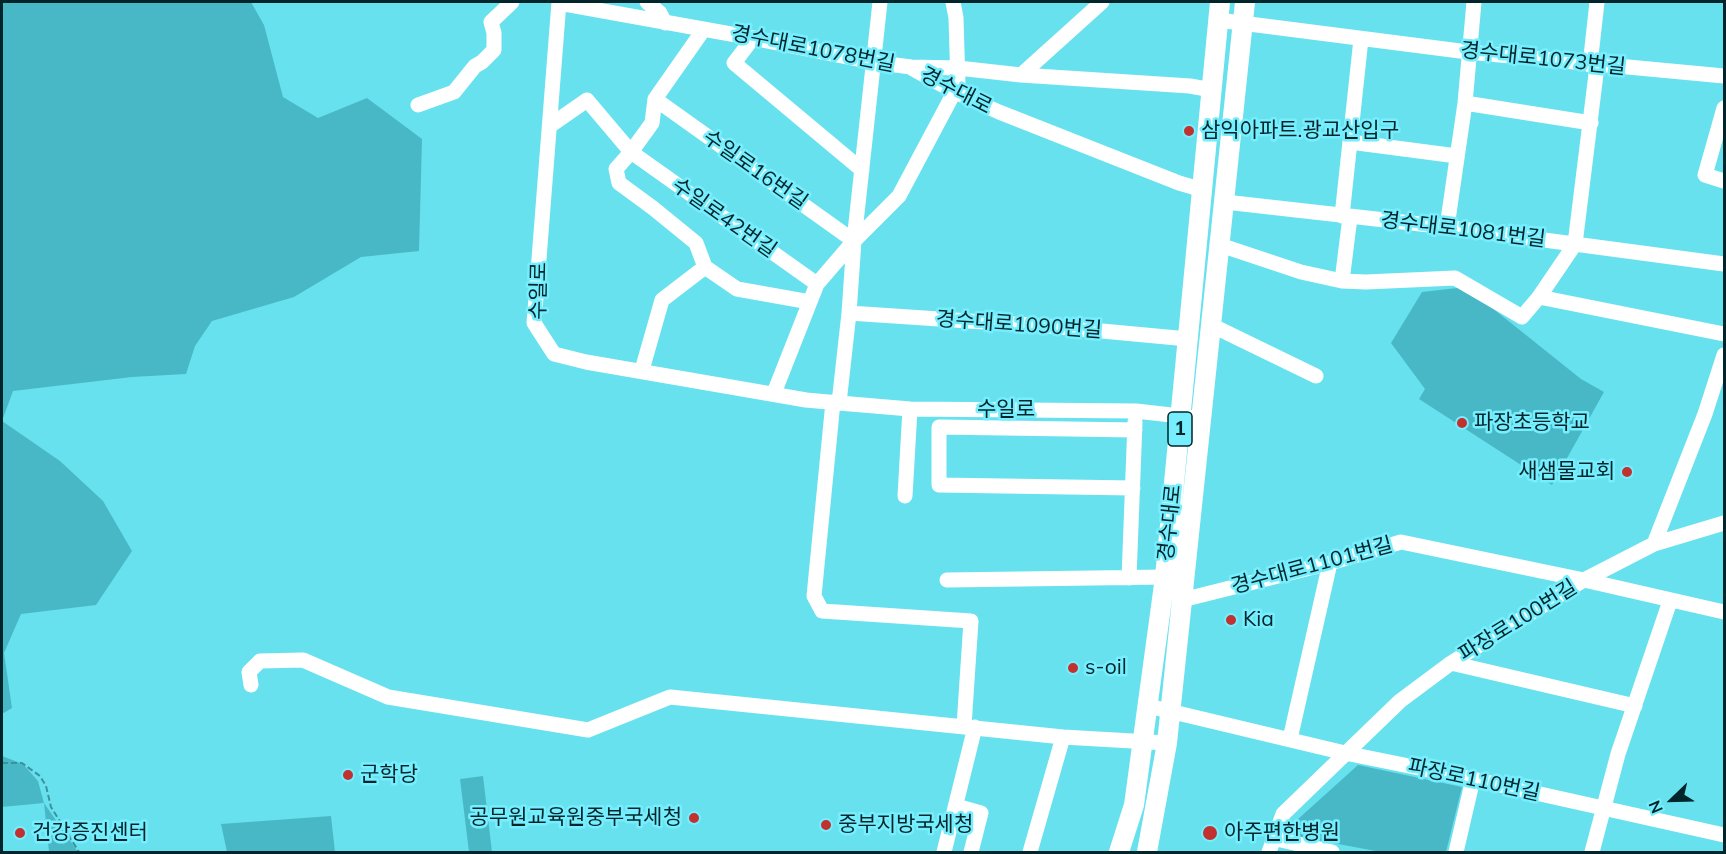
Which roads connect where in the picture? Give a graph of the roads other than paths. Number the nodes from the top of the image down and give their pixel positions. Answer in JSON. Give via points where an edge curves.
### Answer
{"nodes":[{"id":1,"x":512,"y":2,"type":"edge"},
{"id":2,"x":559,"y":2,"type":"edge"},
{"id":3,"x":647,"y":2,"type":"edge"},
{"id":4,"x":880,"y":2,"type":"edge"},
{"id":5,"x":953,"y":2,"type":"edge"},
{"id":6,"x":1102,"y":2,"type":"edge"},
{"id":7,"x":1245,"y":2,"type":"edge"},
{"id":8,"x":1474,"y":2,"type":"edge"},
{"id":9,"x":1597,"y":2,"type":"edge"},
{"id":10,"x":1219,"y":11,"type":"edge"},
{"id":11,"x":665,"y":23,"type":"junction"},
{"id":12,"x":1242,"y":23,"type":"junction"},
{"id":13,"x":704,"y":29,"type":"junction"},
{"id":14,"x":753,"y":38,"type":"junction"},
{"id":15,"x":1361,"y":39,"type":"junction"},
{"id":16,"x":1468,"y":52,"type":"junction"},
{"id":17,"x":872,"y":62,"type":"junction"},
{"id":18,"x":1594,"y":65,"type":"junction"},
{"id":19,"x":910,"y":68,"type":"junction"},
{"id":20,"x":958,"y":68,"type":"junction"},
{"id":21,"x":1021,"y":75,"type":"junction"},
{"id":22,"x":1725,"y":76,"type":"edge"},
{"id":23,"x":1212,"y":90,"type":"junction"},
{"id":24,"x":955,"y":92,"type":"junction"},
{"id":25,"x":655,"y":99,"type":"junction"},
{"id":26,"x":1465,"y":103,"type":"junction"},
{"id":27,"x":418,"y":105,"type":"dead end"},
{"id":28,"x":1725,"y":108,"type":"edge"},
{"id":29,"x":1591,"y":123,"type":"junction"},
{"id":30,"x":551,"y":125,"type":"junction"},
{"id":31,"x":1350,"y":142,"type":"junction"},
{"id":32,"x":631,"y":152,"type":"junction"},
{"id":33,"x":1457,"y":156,"type":"junction"},
{"id":34,"x":862,"y":170,"type":"junction"},
{"id":35,"x":1725,"y":181,"type":"edge"},
{"id":36,"x":1203,"y":190,"type":"junction"},
{"id":37,"x":1225,"y":202,"type":"junction"},
{"id":38,"x":1346,"y":216,"type":"junction"},
{"id":39,"x":1447,"y":227,"type":"junction"},
{"id":40,"x":854,"y":241,"type":"junction"},
{"id":41,"x":1220,"y":244,"type":"junction"},
{"id":42,"x":1575,"y":244,"type":"junction"},
{"id":43,"x":1725,"y":264,"type":"edge"},
{"id":44,"x":705,"y":267,"type":"junction"},
{"id":45,"x":1342,"y":281,"type":"junction"},
{"id":46,"x":817,"y":284,"type":"junction"},
{"id":47,"x":1539,"y":297,"type":"junction"},
{"id":48,"x":810,"y":302,"type":"junction"},
{"id":49,"x":849,"y":314,"type":"junction"},
{"id":50,"x":1211,"y":325,"type":"junction"},
{"id":51,"x":1725,"y":334,"type":"edge"},
{"id":52,"x":1188,"y":339,"type":"junction"},
{"id":53,"x":1725,"y":355,"type":"edge"},
{"id":54,"x":642,"y":370,"type":"junction"},
{"id":55,"x":1316,"y":376,"type":"dead end"},
{"id":56,"x":774,"y":393,"type":"junction"},
{"id":57,"x":1710,"y":398,"type":"junction"},
{"id":58,"x":836,"y":403,"type":"junction"},
{"id":59,"x":1725,"y":405,"type":"edge"},
{"id":60,"x":910,"y":409,"type":"junction"},
{"id":61,"x":1136,"y":411,"type":"junction"},
{"id":62,"x":1181,"y":416,"type":"junction"},
{"id":63,"x":1203,"y":418,"type":"junction"},
{"id":64,"x":1135,"y":430,"type":"junction"},
{"id":65,"x":1133,"y":488,"type":"junction"},
{"id":66,"x":905,"y":496,"type":"dead end"},
{"id":67,"x":1725,"y":523,"type":"edge"},
{"id":68,"x":1654,"y":544,"type":"junction"},
{"id":69,"x":1330,"y":563,"type":"junction"},
{"id":70,"x":1165,"y":577,"type":"junction"},
{"id":71,"x":1129,"y":578,"type":"junction"},
{"id":72,"x":947,"y":580,"type":"dead end"},
{"id":73,"x":1584,"y":580,"type":"junction"},
{"id":74,"x":1182,"y":600,"type":"junction"},
{"id":75,"x":1670,"y":601,"type":"junction"},
{"id":76,"x":1725,"y":612,"type":"edge"},
{"id":77,"x":1155,"y":648,"type":"junction"},
{"id":78,"x":1177,"y":651,"type":"junction"},
{"id":79,"x":1451,"y":663,"type":"junction"},
{"id":80,"x":251,"y":686,"type":"dead end"},
{"id":81,"x":1148,"y":706,"type":"junction"},
{"id":82,"x":1635,"y":706,"type":"junction"},
{"id":83,"x":1170,"y":710,"type":"junction"},
{"id":84,"x":969,"y":727,"type":"junction"},
{"id":85,"x":1063,"y":737,"type":"junction"},
{"id":86,"x":1290,"y":739,"type":"junction"},
{"id":87,"x":1143,"y":741,"type":"junction"},
{"id":88,"x":1167,"y":743,"type":"junction"},
{"id":89,"x":1346,"y":753,"type":"junction"},
{"id":90,"x":1473,"y":778,"type":"junction"},
{"id":91,"x":957,"y":806,"type":"junction"},
{"id":92,"x":1603,"y":809,"type":"junction"},
{"id":93,"x":1725,"y":835,"type":"edge"},
{"id":94,"x":1271,"y":845,"type":"edge"},
{"id":95,"x":944,"y":852,"type":"edge"},
{"id":96,"x":971,"y":852,"type":"edge"},
{"id":97,"x":1030,"y":852,"type":"edge"},
{"id":98,"x":1119,"y":852,"type":"edge"},
{"id":99,"x":1147,"y":852,"type":"edge"},
{"id":100,"x":1332,"y":852,"type":"edge"},
{"id":101,"x":1456,"y":852,"type":"edge"},
{"id":102,"x":1592,"y":852,"type":"edge"}],
"edges":[{"from":1,"to":27,"type":"street","via":[[491,22],[494,50],[454,92]]},
{"from":2,"to":11,"type":"street","name":"경수대로1078번길"},
{"from":2,"to":30,"type":"street","name":"수일로"},
{"from":3,"to":11,"type":"street"},
{"from":4,"to":17,"type":"street"},
{"from":5,"to":20,"type":"street"},
{"from":6,"to":21,"type":"street"},
{"from":7,"to":12,"type":"main road","name":"경수대로","number":"1"},
{"from":8,"to":16,"type":"street"},
{"from":9,"to":18,"type":"street"},
{"from":10,"to":12,"type":"street","name":"경수대로1073번길"},
{"from":10,"to":23,"type":"main road","name":"경수대로","number":"1"},
{"from":11,"to":13,"type":"street","name":"경수대로1078번길"},
{"from":12,"to":15,"type":"street","name":"경수대로1073번길"},
{"from":12,"to":37,"type":"main road","name":"경수대로","number":"1"},
{"from":13,"to":14,"type":"street","name":"경수대로1078번길"},
{"from":13,"to":25,"type":"street","name":"경수대로1078번길"},
{"from":14,"to":17,"type":"street","name":"경수대로1078번길"},
{"from":14,"to":34,"type":"street","via":[[734,63]]},
{"from":15,"to":16,"type":"street","name":"경수대로1073번길"},
{"from":15,"to":31,"type":"street"},
{"from":16,"to":18,"type":"street","name":"경수대로1073번길"},
{"from":16,"to":26,"type":"street"},
{"from":17,"to":19,"type":"street","name":"경수대로1078번길"},
{"from":17,"to":34,"type":"street"},
{"from":18,"to":22,"type":"street","name":"경수대로1073번길"},
{"from":18,"to":29,"type":"street"},
{"from":19,"to":20,"type":"street","name":"경수대로1078번길"},
{"from":19,"to":24,"type":"street","name":"경수대로"},
{"from":20,"to":21,"type":"street","name":"경수대로1078번길"},
{"from":20,"to":24,"type":"street"},
{"from":21,"to":23,"type":"street","name":"경수대로1078번길"},
{"from":23,"to":36,"type":"main road","name":"경수대로","number":"1"},
{"from":24,"to":36,"type":"street","name":"경수대로","via":[[1050,133]]},
{"from":24,"to":40,"type":"street","via":[[899,196]]},
{"from":25,"to":32,"type":"street","name":"경수대로1078번길","via":[[652,123]]},
{"from":25,"to":40,"type":"street","name":"수일로16번길"},
{"from":26,"to":29,"type":"street"},
{"from":26,"to":33,"type":"street"},
{"from":28,"to":35,"type":"street","via":[[1705,175]]},
{"from":29,"to":42,"type":"street"},
{"from":30,"to":32,"type":"street","name":"수일로42번길","via":[[587,100]]},
{"from":30,"to":54,"type":"street","name":"수일로","via":[[534,323],[554,354]]},
{"from":31,"to":33,"type":"street"},
{"from":31,"to":38,"type":"street","name":"경수대로1081번길"},
{"from":32,"to":44,"type":"street","name":"수일로42번길","via":[[616,169],[619,183],[696,243]]},
{"from":32,"to":46,"type":"street","name":"수일로42번길"},
{"from":33,"to":39,"type":"street"},
{"from":34,"to":40,"type":"street"},
{"from":36,"to":52,"type":"main road","name":"경수대로","number":"1"},
{"from":37,"to":38,"type":"street","name":"경수대로1081번길"},
{"from":37,"to":41,"type":"main road","name":"경수대로","number":"1"},
{"from":38,"to":39,"type":"street","name":"경수대로1081번길"},
{"from":38,"to":45,"type":"street","name":"경수대로1081번길"},
{"from":39,"to":42,"type":"street","name":"경수대로1081번길"},
{"from":40,"to":46,"type":"street"},
{"from":40,"to":49,"type":"street"},
{"from":41,"to":45,"type":"street","via":[[1301,272]]},
{"from":41,"to":50,"type":"main road","name":"경수대로","number":"1"},
{"from":42,"to":43,"type":"street","name":"경수대로1081번길"},
{"from":42,"to":47,"type":"street","name":"경수대로1081번길"},
{"from":44,"to":48,"type":"street","name":"수일로42번길","via":[[737,289]]},
{"from":44,"to":54,"type":"street","via":[[662,300]]},
{"from":45,"to":47,"type":"street","name":"경수대로1081번길","via":[[1455,278],[1522,317]]},
{"from":46,"to":48,"type":"street"},
{"from":47,"to":51,"type":"street"},
{"from":48,"to":56,"type":"street"},
{"from":49,"to":52,"type":"street","name":"경수대로1090번길"},
{"from":49,"to":58,"type":"street"},
{"from":50,"to":55,"type":"street"},
{"from":50,"to":63,"type":"main road","name":"경수대로","number":"1"},
{"from":52,"to":62,"type":"main road","name":"경수대로","number":"1"},
{"from":53,"to":57,"type":"street"},
{"from":54,"to":56,"type":"street","name":"수일로"},
{"from":56,"to":58,"type":"street","name":"수일로"},
{"from":57,"to":59,"type":"street"},
{"from":57,"to":68,"type":"street"},
{"from":58,"to":60,"type":"street","name":"수일로"},
{"from":58,"to":84,"type":"street","via":[[814,596],[822,611],[970,621]]},
{"from":60,"to":61,"type":"street","name":"수일로"},
{"from":60,"to":66,"type":"street"},
{"from":61,"to":62,"type":"street","name":"수일로"},
{"from":61,"to":64,"type":"street"},
{"from":62,"to":63,"type":"street","name":"수일로"},
{"from":62,"to":70,"type":"main road","name":"경수대로","number":"1"},
{"from":63,"to":74,"type":"main road","name":"경수대로","number":"1"},
{"from":64,"to":65,"type":"street"},
{"from":64,"to":65,"type":"street","via":[[939,427],[939,485]]},
{"from":65,"to":71,"type":"street"},
{"from":67,"to":68,"type":"street"},
{"from":68,"to":73,"type":"street"},
{"from":69,"to":73,"type":"street","name":"경수대로1101번길","via":[[1401,542]]},
{"from":69,"to":74,"type":"street","name":"경수대로1101번길"},
{"from":69,"to":86,"type":"street"},
{"from":70,"to":71,"type":"street"},
{"from":70,"to":77,"type":"main road","name":"경수대로","number":"1"},
{"from":71,"to":72,"type":"street"},
{"from":73,"to":75,"type":"street","name":"파장로100번길"},
{"from":73,"to":79,"type":"street","name":"파장로100번길"},
{"from":74,"to":78,"type":"main road","name":"경수대로","number":"1"},
{"from":75,"to":76,"type":"street","name":"파장로100번길"},
{"from":75,"to":82,"type":"street"},
{"from":77,"to":78,"type":"main road"},
{"from":77,"to":81,"type":"main road","name":"경수대로","number":"1"},
{"from":78,"to":83,"type":"main road","name":"경수대로","number":"1"},
{"from":79,"to":82,"type":"street","name":"파장로100번길"},
{"from":79,"to":89,"type":"street","name":"파장로100번길","via":[[1400,701]]},
{"from":80,"to":84,"type":"street","via":[[249,672],[260,661],[303,660],[388,697],[588,730],[670,697]]},
{"from":81,"to":83,"type":"street","name":"파장로110번길"},
{"from":81,"to":87,"type":"main road","name":"경수대로","number":"1"},
{"from":82,"to":92,"type":"street"},
{"from":83,"to":86,"type":"street","name":"파장로110번길"},
{"from":83,"to":88,"type":"main road","name":"경수대로","number":"1"},
{"from":84,"to":85,"type":"street"},
{"from":84,"to":91,"type":"street"},
{"from":85,"to":87,"type":"street"},
{"from":85,"to":97,"type":"street"},
{"from":86,"to":89,"type":"street","name":"파장로110번길"},
{"from":87,"to":88,"type":"street"},
{"from":87,"to":98,"type":"main road","name":"경수대로","number":"1","via":[[1134,805]]},
{"from":88,"to":99,"type":"main road","name":"경수대로","number":"1"},
{"from":89,"to":90,"type":"street","name":"파장로110번길"},
{"from":89,"to":94,"type":"street","name":"파장로100번길","via":[[1283,814]]},
{"from":90,"to":92,"type":"street","name":"파장로110번길"},
{"from":90,"to":101,"type":"street"},
{"from":91,"to":95,"type":"street"},
{"from":91,"to":96,"type":"street","via":[[981,813]]},
{"from":92,"to":93,"type":"street","name":"파장로110번길"},
{"from":92,"to":102,"type":"street"},
{"from":94,"to":100,"type":"street"}]}
